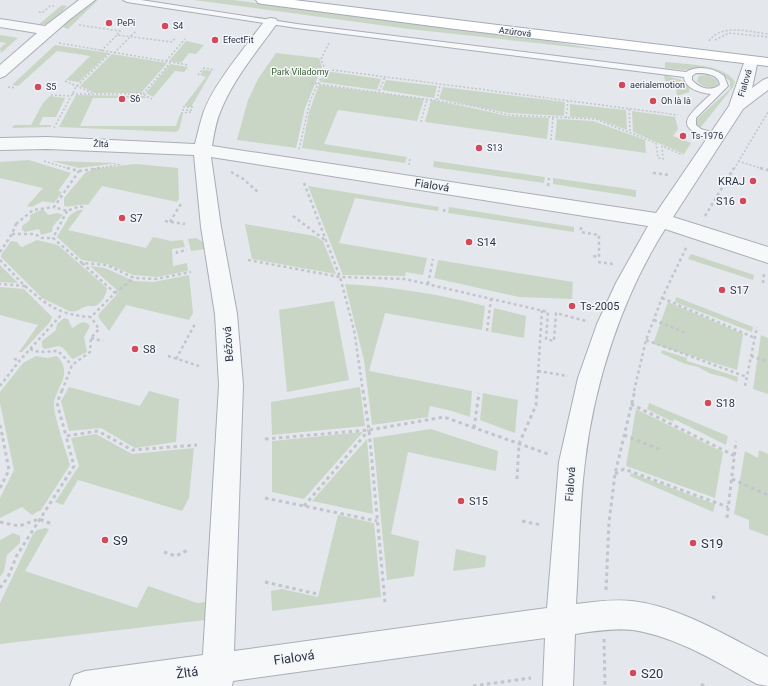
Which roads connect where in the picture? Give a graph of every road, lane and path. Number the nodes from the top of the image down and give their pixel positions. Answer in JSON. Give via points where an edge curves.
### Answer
{"nodes":[{"id":1,"x":79,"y":0,"type":"edge"},
{"id":2,"x":88,"y":0,"type":"edge"},
{"id":3,"x":127,"y":0,"type":"edge"},
{"id":4,"x":263,"y":0,"type":"edge"},
{"id":5,"x":69,"y":20,"type":"junction"},
{"id":6,"x":271,"y":22,"type":"junction"},
{"id":7,"x":0,"y":23,"type":"edge"},
{"id":8,"x":136,"y":31,"type":"dead end"},
{"id":9,"x":117,"y":34,"type":"junction"},
{"id":10,"x":130,"y":36,"type":"junction"},
{"id":11,"x":768,"y":36,"type":"edge"},
{"id":12,"x":51,"y":37,"type":"junction"},
{"id":13,"x":176,"y":37,"type":"dead end"},
{"id":14,"x":184,"y":39,"type":"dead end"},
{"id":15,"x":330,"y":41,"type":"dead end"},
{"id":16,"x":101,"y":51,"type":"junction"},
{"id":17,"x":112,"y":52,"type":"junction"},
{"id":18,"x":751,"y":60,"type":"junction"},
{"id":19,"x":166,"y":62,"type":"junction"},
{"id":20,"x":170,"y":62,"type":"junction"},
{"id":21,"x":768,"y":62,"type":"edge"},
{"id":22,"x":188,"y":65,"type":"dead end"},
{"id":23,"x":325,"y":69,"type":"junction"},
{"id":24,"x":215,"y":70,"type":"dead end"},
{"id":25,"x":0,"y":73,"type":"edge"},
{"id":26,"x":198,"y":75,"type":"dead end"},
{"id":27,"x":688,"y":75,"type":"junction"},
{"id":28,"x":385,"y":78,"type":"junction"},
{"id":29,"x":65,"y":81,"type":"dead end"},
{"id":30,"x":310,"y":83,"type":"dead end"},
{"id":31,"x":317,"y":83,"type":"junction"},
{"id":32,"x":768,"y":83,"type":"edge"},
{"id":33,"x":440,"y":85,"type":"junction"},
{"id":34,"x":8,"y":87,"type":"dead end"},
{"id":35,"x":76,"y":87,"type":"junction"},
{"id":36,"x":16,"y":88,"type":"dead end"},
{"id":37,"x":721,"y":89,"type":"junction"},
{"id":38,"x":379,"y":91,"type":"junction"},
{"id":39,"x":143,"y":94,"type":"junction"},
{"id":40,"x":51,"y":95,"type":"dead end"},
{"id":41,"x":71,"y":95,"type":"junction"},
{"id":42,"x":95,"y":95,"type":"junction"},
{"id":43,"x":427,"y":98,"type":"junction"},
{"id":44,"x":152,"y":99,"type":"dead end"},
{"id":45,"x":437,"y":100,"type":"junction"},
{"id":46,"x":568,"y":101,"type":"junction"},
{"id":47,"x":738,"y":106,"type":"junction"},
{"id":48,"x":629,"y":109,"type":"junction"},
{"id":49,"x":182,"y":111,"type":"joint"},
{"id":50,"x":768,"y":112,"type":"edge"},
{"id":51,"x":678,"y":115,"type":"dead end"},
{"id":52,"x":553,"y":117,"type":"junction"},
{"id":53,"x":566,"y":118,"type":"junction"},
{"id":54,"x":422,"y":122,"type":"dead end"},
{"id":55,"x":54,"y":128,"type":"dead end"},
{"id":56,"x":630,"y":132,"type":"junction"},
{"id":57,"x":717,"y":137,"type":"junction"},
{"id":58,"x":551,"y":140,"type":"dead end"},
{"id":59,"x":0,"y":144,"type":"edge"},
{"id":60,"x":299,"y":149,"type":"dead end"},
{"id":61,"x":202,"y":150,"type":"junction"},
{"id":62,"x":685,"y":156,"type":"dead end"},
{"id":63,"x":410,"y":157,"type":"dead end"},
{"id":64,"x":39,"y":159,"type":"dead end"},
{"id":65,"x":738,"y":161,"type":"junction"},
{"id":66,"x":125,"y":164,"type":"dead end"},
{"id":67,"x":409,"y":165,"type":"dead end"},
{"id":68,"x":768,"y":170,"type":"edge"},
{"id":69,"x":79,"y":172,"type":"junction"},
{"id":70,"x":231,"y":172,"type":"dead end"},
{"id":71,"x":653,"y":173,"type":"dead end"},
{"id":72,"x":672,"y":176,"type":"dead end"},
{"id":73,"x":549,"y":178,"type":"dead end"},
{"id":74,"x":304,"y":183,"type":"dead end"},
{"id":75,"x":548,"y":186,"type":"dead end"},
{"id":76,"x":258,"y":192,"type":"dead end"},
{"id":77,"x":182,"y":202,"type":"dead end"},
{"id":78,"x":445,"y":206,"type":"dead end"},
{"id":79,"x":54,"y":207,"type":"junction"},
{"id":80,"x":85,"y":208,"type":"dead end"},
{"id":81,"x":67,"y":211,"type":"junction"},
{"id":82,"x":444,"y":212,"type":"dead end"},
{"id":83,"x":293,"y":216,"type":"dead end"},
{"id":84,"x":704,"y":217,"type":"dead end"},
{"id":85,"x":164,"y":221,"type":"dead end"},
{"id":86,"x":662,"y":221,"type":"junction"},
{"id":87,"x":170,"y":222,"type":"junction"},
{"id":88,"x":12,"y":223,"type":"dead end"},
{"id":89,"x":16,"y":224,"type":"junction"},
{"id":90,"x":185,"y":224,"type":"dead end"},
{"id":91,"x":581,"y":226,"type":"dead end"},
{"id":92,"x":12,"y":234,"type":"junction"},
{"id":93,"x":53,"y":238,"type":"junction"},
{"id":94,"x":326,"y":240,"type":"junction"},
{"id":95,"x":689,"y":241,"type":"dead end"},
{"id":96,"x":187,"y":250,"type":"dead end"},
{"id":97,"x":0,"y":252,"type":"edge"},
{"id":98,"x":177,"y":254,"type":"dead end"},
{"id":99,"x":768,"y":254,"type":"edge"},
{"id":100,"x":593,"y":256,"type":"dead end"},
{"id":101,"x":433,"y":259,"type":"dead end"},
{"id":102,"x":0,"y":260,"type":"edge"},
{"id":103,"x":248,"y":260,"type":"dead end"},
{"id":104,"x":598,"y":262,"type":"dead end"},
{"id":105,"x":82,"y":263,"type":"junction"},
{"id":106,"x":613,"y":264,"type":"dead end"},
{"id":107,"x":191,"y":272,"type":"dead end"},
{"id":108,"x":764,"y":274,"type":"dead end"},
{"id":109,"x":340,"y":277,"type":"junction"},
{"id":110,"x":134,"y":278,"type":"junction"},
{"id":111,"x":763,"y":283,"type":"dead end"},
{"id":112,"x":0,"y":284,"type":"edge"},
{"id":113,"x":428,"y":284,"type":"junction"},
{"id":114,"x":25,"y":286,"type":"junction"},
{"id":115,"x":115,"y":293,"type":"junction"},
{"id":116,"x":662,"y":298,"type":"junction"},
{"id":117,"x":491,"y":299,"type":"junction"},
{"id":118,"x":542,"y":310,"type":"junction"},
{"id":119,"x":62,"y":314,"type":"junction"},
{"id":120,"x":91,"y":317,"type":"junction"},
{"id":121,"x":654,"y":320,"type":"junction"},
{"id":122,"x":586,"y":321,"type":"dead end"},
{"id":123,"x":195,"y":324,"type":"dead end"},
{"id":124,"x":756,"y":328,"type":"dead end"},
{"id":125,"x":486,"y":331,"type":"dead end"},
{"id":126,"x":686,"y":332,"type":"dead end"},
{"id":127,"x":91,"y":338,"type":"junction"},
{"id":128,"x":754,"y":338,"type":"junction"},
{"id":129,"x":646,"y":340,"type":"junction"},
{"id":130,"x":102,"y":341,"type":"dead end"},
{"id":131,"x":30,"y":349,"type":"junction"},
{"id":132,"x":168,"y":356,"type":"dead end"},
{"id":133,"x":751,"y":356,"type":"junction"},
{"id":134,"x":14,"y":359,"type":"dead end"},
{"id":135,"x":176,"y":359,"type":"junction"},
{"id":136,"x":20,"y":360,"type":"junction"},
{"id":137,"x":768,"y":362,"type":"edge"},
{"id":138,"x":72,"y":365,"type":"junction"},
{"id":139,"x":199,"y":366,"type":"dead end"},
{"id":140,"x":538,"y":371,"type":"junction"},
{"id":141,"x":568,"y":376,"type":"dead end"},
{"id":142,"x":747,"y":377,"type":"junction"},
{"id":143,"x":0,"y":386,"type":"edge"},
{"id":144,"x":745,"y":386,"type":"dead end"},
{"id":145,"x":479,"y":393,"type":"dead end"},
{"id":146,"x":631,"y":404,"type":"junction"},
{"id":147,"x":0,"y":425,"type":"edge"},
{"id":148,"x":474,"y":428,"type":"junction"},
{"id":149,"x":369,"y":430,"type":"junction"},
{"id":150,"x":1,"y":434,"type":"edge"},
{"id":151,"x":624,"y":435,"type":"junction"},
{"id":152,"x":66,"y":436,"type":"junction"},
{"id":153,"x":264,"y":439,"type":"dead end"},
{"id":154,"x":736,"y":441,"type":"dead end"},
{"id":155,"x":519,"y":444,"type":"junction"},
{"id":156,"x":197,"y":445,"type":"dead end"},
{"id":157,"x":659,"y":449,"type":"dead end"},
{"id":158,"x":548,"y":454,"type":"dead end"},
{"id":159,"x":734,"y":456,"type":"junction"},
{"id":160,"x":615,"y":474,"type":"junction"},
{"id":161,"x":517,"y":479,"type":"dead end"},
{"id":162,"x":732,"y":479,"type":"junction"},
{"id":163,"x":0,"y":488,"type":"edge"},
{"id":164,"x":768,"y":494,"type":"edge"},
{"id":165,"x":265,"y":498,"type":"dead end"},
{"id":166,"x":304,"y":506,"type":"junction"},
{"id":167,"x":728,"y":507,"type":"junction"},
{"id":168,"x":727,"y":518,"type":"dead end"},
{"id":169,"x":39,"y":519,"type":"junction"},
{"id":170,"x":377,"y":520,"type":"junction"},
{"id":171,"x":522,"y":521,"type":"dead end"},
{"id":172,"x":0,"y":522,"type":"edge"},
{"id":173,"x":52,"y":524,"type":"dead end"},
{"id":174,"x":541,"y":525,"type":"dead end"},
{"id":175,"x":188,"y":550,"type":"dead end"},
{"id":176,"x":164,"y":552,"type":"dead end"},
{"id":177,"x":264,"y":582,"type":"dead end"},
{"id":178,"x":0,"y":588,"type":"edge"},
{"id":179,"x":715,"y":592,"type":"dead end"},
{"id":180,"x":317,"y":594,"type":"dead end"},
{"id":181,"x":713,"y":599,"type":"dead end"},
{"id":182,"x":385,"y":602,"type":"dead end"},
{"id":183,"x":605,"y":616,"type":"junction"},
{"id":184,"x":561,"y":621,"type":"junction"},
{"id":185,"x":768,"y":673,"type":"edge"},
{"id":186,"x":218,"y":677,"type":"edge"},
{"id":187,"x":531,"y":678,"type":"dead end"},
{"id":188,"x":701,"y":684,"type":"dead end"},
{"id":189,"x":85,"y":686,"type":"edge"},
{"id":190,"x":473,"y":686,"type":"edge"},
{"id":191,"x":558,"y":686,"type":"edge"},
{"id":192,"x":605,"y":686,"type":"edge"},
{"id":193,"x":705,"y":686,"type":"edge"}],
"edges":[{"from":1,"to":5,"type":"street"},
{"from":2,"to":5,"type":"street"},
{"from":3,"to":6,"type":"lane"},
{"from":4,"to":18,"type":"main road","name":"Azúrová"},
{"from":5,"to":9,"type":"path","via":[[120,31]]},
{"from":5,"to":12,"type":"street"},
{"from":6,"to":27,"type":"lane"},
{"from":6,"to":61,"type":"street","name":"Béžová","via":[[217,101]]},
{"from":7,"to":12,"type":"street"},
{"from":8,"to":10,"type":"path"},
{"from":9,"to":10,"type":"path"},
{"from":9,"to":16,"type":"path"},
{"from":10,"to":13,"type":"path","via":[[172,42]]},
{"from":10,"to":17,"type":"path"},
{"from":11,"to":11,"type":"path","via":[[729,33],[709,45],[710,38],[726,30]]},
{"from":12,"to":16,"type":"path"},
{"from":12,"to":25,"type":"street"},
{"from":14,"to":19,"type":"path"},
{"from":15,"to":23,"type":"path","via":[[320,59]]},
{"from":16,"to":17,"type":"path"},
{"from":17,"to":19,"type":"path"},
{"from":17,"to":35,"type":"path"},
{"from":18,"to":21,"type":"main road","name":"Azúrová"},
{"from":18,"to":47,"type":"street","name":"Fialová"},
{"from":19,"to":20,"type":"path"},
{"from":20,"to":22,"type":"path"},
{"from":20,"to":39,"type":"path"},
{"from":23,"to":28,"type":"path"},
{"from":23,"to":31,"type":"path"},
{"from":24,"to":26,"type":"path","via":[[204,68]]},
{"from":27,"to":37,"type":"lane","via":[[690,83],[700,89]]},
{"from":27,"to":37,"type":"lane","via":[[700,71],[713,73],[723,79],[724,86]]},
{"from":28,"to":33,"type":"path"},
{"from":28,"to":38,"type":"path"},
{"from":29,"to":35,"type":"path"},
{"from":30,"to":31,"type":"path"},
{"from":31,"to":38,"type":"path"},
{"from":31,"to":60,"type":"path","via":[[310,101]]},
{"from":32,"to":47,"type":"street","name":"Fialová"},
{"from":33,"to":45,"type":"path"},
{"from":33,"to":46,"type":"path"},
{"from":34,"to":36,"type":"path"},
{"from":35,"to":41,"type":"path"},
{"from":35,"to":42,"type":"path"},
{"from":37,"to":57,"type":"lane","via":[[689,122],[695,130]]},
{"from":38,"to":43,"type":"path"},
{"from":39,"to":42,"type":"path"},
{"from":39,"to":44,"type":"path"},
{"from":40,"to":41,"type":"path"},
{"from":41,"to":42,"type":"path"},
{"from":41,"to":55,"type":"path"},
{"from":43,"to":45,"type":"path"},
{"from":43,"to":54,"type":"path"},
{"from":45,"to":52,"type":"path","via":[[508,114]]},
{"from":46,"to":48,"type":"path"},
{"from":46,"to":53,"type":"path"},
{"from":47,"to":57,"type":"street","name":"Fialová"},
{"from":48,"to":51,"type":"path"},
{"from":48,"to":56,"type":"path"},
{"from":49,"to":49,"type":"path","via":[[192,110]]},
{"from":50,"to":65,"type":"path"},
{"from":52,"to":53,"type":"path"},
{"from":52,"to":58,"type":"path"},
{"from":53,"to":56,"type":"path","via":[[595,119]]},
{"from":56,"to":62,"type":"path","via":[[656,144],[658,158],[663,159],[662,146]]},
{"from":57,"to":86,"type":"street","name":"Fialová"},
{"from":59,"to":61,"type":"street","name":"Žltá","via":[[116,144]]},
{"from":61,"to":86,"type":"street","name":"Fialová"},
{"from":61,"to":186,"type":"street","name":"Béžová","via":[[211,227],[226,314],[231,385]]},
{"from":63,"to":67,"type":"path"},
{"from":64,"to":69,"type":"path"},
{"from":65,"to":68,"type":"path"},
{"from":65,"to":84,"type":"path"},
{"from":66,"to":69,"type":"path"},
{"from":69,"to":79,"type":"path"},
{"from":70,"to":76,"type":"path"},
{"from":71,"to":72,"type":"path"},
{"from":73,"to":75,"type":"path"},
{"from":74,"to":94,"type":"path"},
{"from":77,"to":87,"type":"path"},
{"from":78,"to":82,"type":"path"},
{"from":79,"to":81,"type":"path"},
{"from":79,"to":89,"type":"path","via":[[40,207],[25,214]]},
{"from":80,"to":81,"type":"path","via":[[80,206]]},
{"from":81,"to":93,"type":"path"},
{"from":83,"to":94,"type":"path"},
{"from":85,"to":87,"type":"path"},
{"from":86,"to":99,"type":"street"},
{"from":86,"to":184,"type":"street","name":"Fialová","via":[[626,283],[589,378],[572,462]]},
{"from":87,"to":90,"type":"path"},
{"from":88,"to":89,"type":"path"},
{"from":89,"to":92,"type":"path"},
{"from":91,"to":100,"type":"path","via":[[581,232],[599,235],[599,257]]},
{"from":92,"to":93,"type":"path","via":[[35,234],[42,238]]},
{"from":92,"to":97,"type":"path"},
{"from":93,"to":105,"type":"path"},
{"from":94,"to":109,"type":"path"},
{"from":95,"to":116,"type":"path"},
{"from":96,"to":98,"type":"path"},
{"from":101,"to":113,"type":"path"},
{"from":102,"to":114,"type":"path"},
{"from":103,"to":109,"type":"path"},
{"from":104,"to":106,"type":"path"},
{"from":105,"to":110,"type":"path","via":[[107,265]]},
{"from":105,"to":115,"type":"path"},
{"from":107,"to":110,"type":"path","via":[[156,279]]},
{"from":108,"to":111,"type":"path"},
{"from":109,"to":113,"type":"path","via":[[405,279]]},
{"from":109,"to":149,"type":"path","via":[[354,330]]},
{"from":110,"to":115,"type":"path"},
{"from":112,"to":114,"type":"path"},
{"from":113,"to":117,"type":"path"},
{"from":114,"to":119,"type":"path","via":[[50,308]]},
{"from":115,"to":120,"type":"path"},
{"from":116,"to":121,"type":"path"},
{"from":116,"to":128,"type":"path"},
{"from":117,"to":118,"type":"path"},
{"from":117,"to":125,"type":"path"},
{"from":118,"to":122,"type":"path","via":[[548,312],[546,339],[554,341],[556,313]]},
{"from":118,"to":140,"type":"path"},
{"from":119,"to":120,"type":"path"},
{"from":119,"to":131,"type":"path"},
{"from":120,"to":127,"type":"path","via":[[99,329]]},
{"from":121,"to":126,"type":"path"},
{"from":121,"to":129,"type":"path"},
{"from":123,"to":135,"type":"path"},
{"from":124,"to":128,"type":"path"},
{"from":127,"to":130,"type":"path"},
{"from":127,"to":138,"type":"path","via":[[90,352]]},
{"from":128,"to":133,"type":"path"},
{"from":129,"to":142,"type":"path"},
{"from":129,"to":146,"type":"path"},
{"from":131,"to":136,"type":"path"},
{"from":131,"to":138,"type":"path","via":[[39,352],[58,351]]},
{"from":132,"to":135,"type":"path"},
{"from":133,"to":137,"type":"path"},
{"from":133,"to":142,"type":"path"},
{"from":134,"to":136,"type":"path"},
{"from":135,"to":139,"type":"path"},
{"from":136,"to":143,"type":"path"},
{"from":138,"to":152,"type":"path","via":[[57,403]]},
{"from":140,"to":141,"type":"path"},
{"from":140,"to":155,"type":"path","via":[[536,405]]},
{"from":142,"to":144,"type":"path"},
{"from":145,"to":148,"type":"path"},
{"from":146,"to":151,"type":"path"},
{"from":146,"to":159,"type":"path"},
{"from":147,"to":150,"type":"path"},
{"from":148,"to":149,"type":"path","via":[[444,417]]},
{"from":148,"to":155,"type":"path"},
{"from":149,"to":153,"type":"path"},
{"from":149,"to":166,"type":"path"},
{"from":149,"to":170,"type":"path"},
{"from":150,"to":163,"type":"path","via":[[9,470]]},
{"from":151,"to":157,"type":"path"},
{"from":151,"to":160,"type":"path"},
{"from":152,"to":156,"type":"path","via":[[98,431],[132,450]]},
{"from":152,"to":169,"type":"path","via":[[74,466]]},
{"from":154,"to":159,"type":"path"},
{"from":155,"to":158,"type":"path"},
{"from":155,"to":161,"type":"path"},
{"from":159,"to":162,"type":"path"},
{"from":160,"to":167,"type":"path","via":[[624,469]]},
{"from":160,"to":183,"type":"path","via":[[609,522]]},
{"from":162,"to":164,"type":"path"},
{"from":162,"to":167,"type":"path"},
{"from":165,"to":166,"type":"path"},
{"from":166,"to":170,"type":"path"},
{"from":167,"to":168,"type":"path"},
{"from":169,"to":172,"type":"path","via":[[19,526]]},
{"from":169,"to":173,"type":"path"},
{"from":169,"to":178,"type":"path","via":[[17,555],[8,578]]},
{"from":170,"to":182,"type":"path"},
{"from":171,"to":174,"type":"path"},
{"from":175,"to":176,"type":"path","via":[[176,556]]},
{"from":177,"to":180,"type":"path"},
{"from":179,"to":181,"type":"path"},
{"from":183,"to":184,"type":"street"},
{"from":183,"to":185,"type":"street","via":[[633,616],[660,622]]},
{"from":183,"to":192,"type":"path"},
{"from":184,"to":186,"type":"street","name":"Fialová"},
{"from":184,"to":191,"type":"street","name":"Fialová"},
{"from":186,"to":189,"type":"street","name":"Žltá"},
{"from":187,"to":190,"type":"path"},
{"from":188,"to":193,"type":"path"}]}
